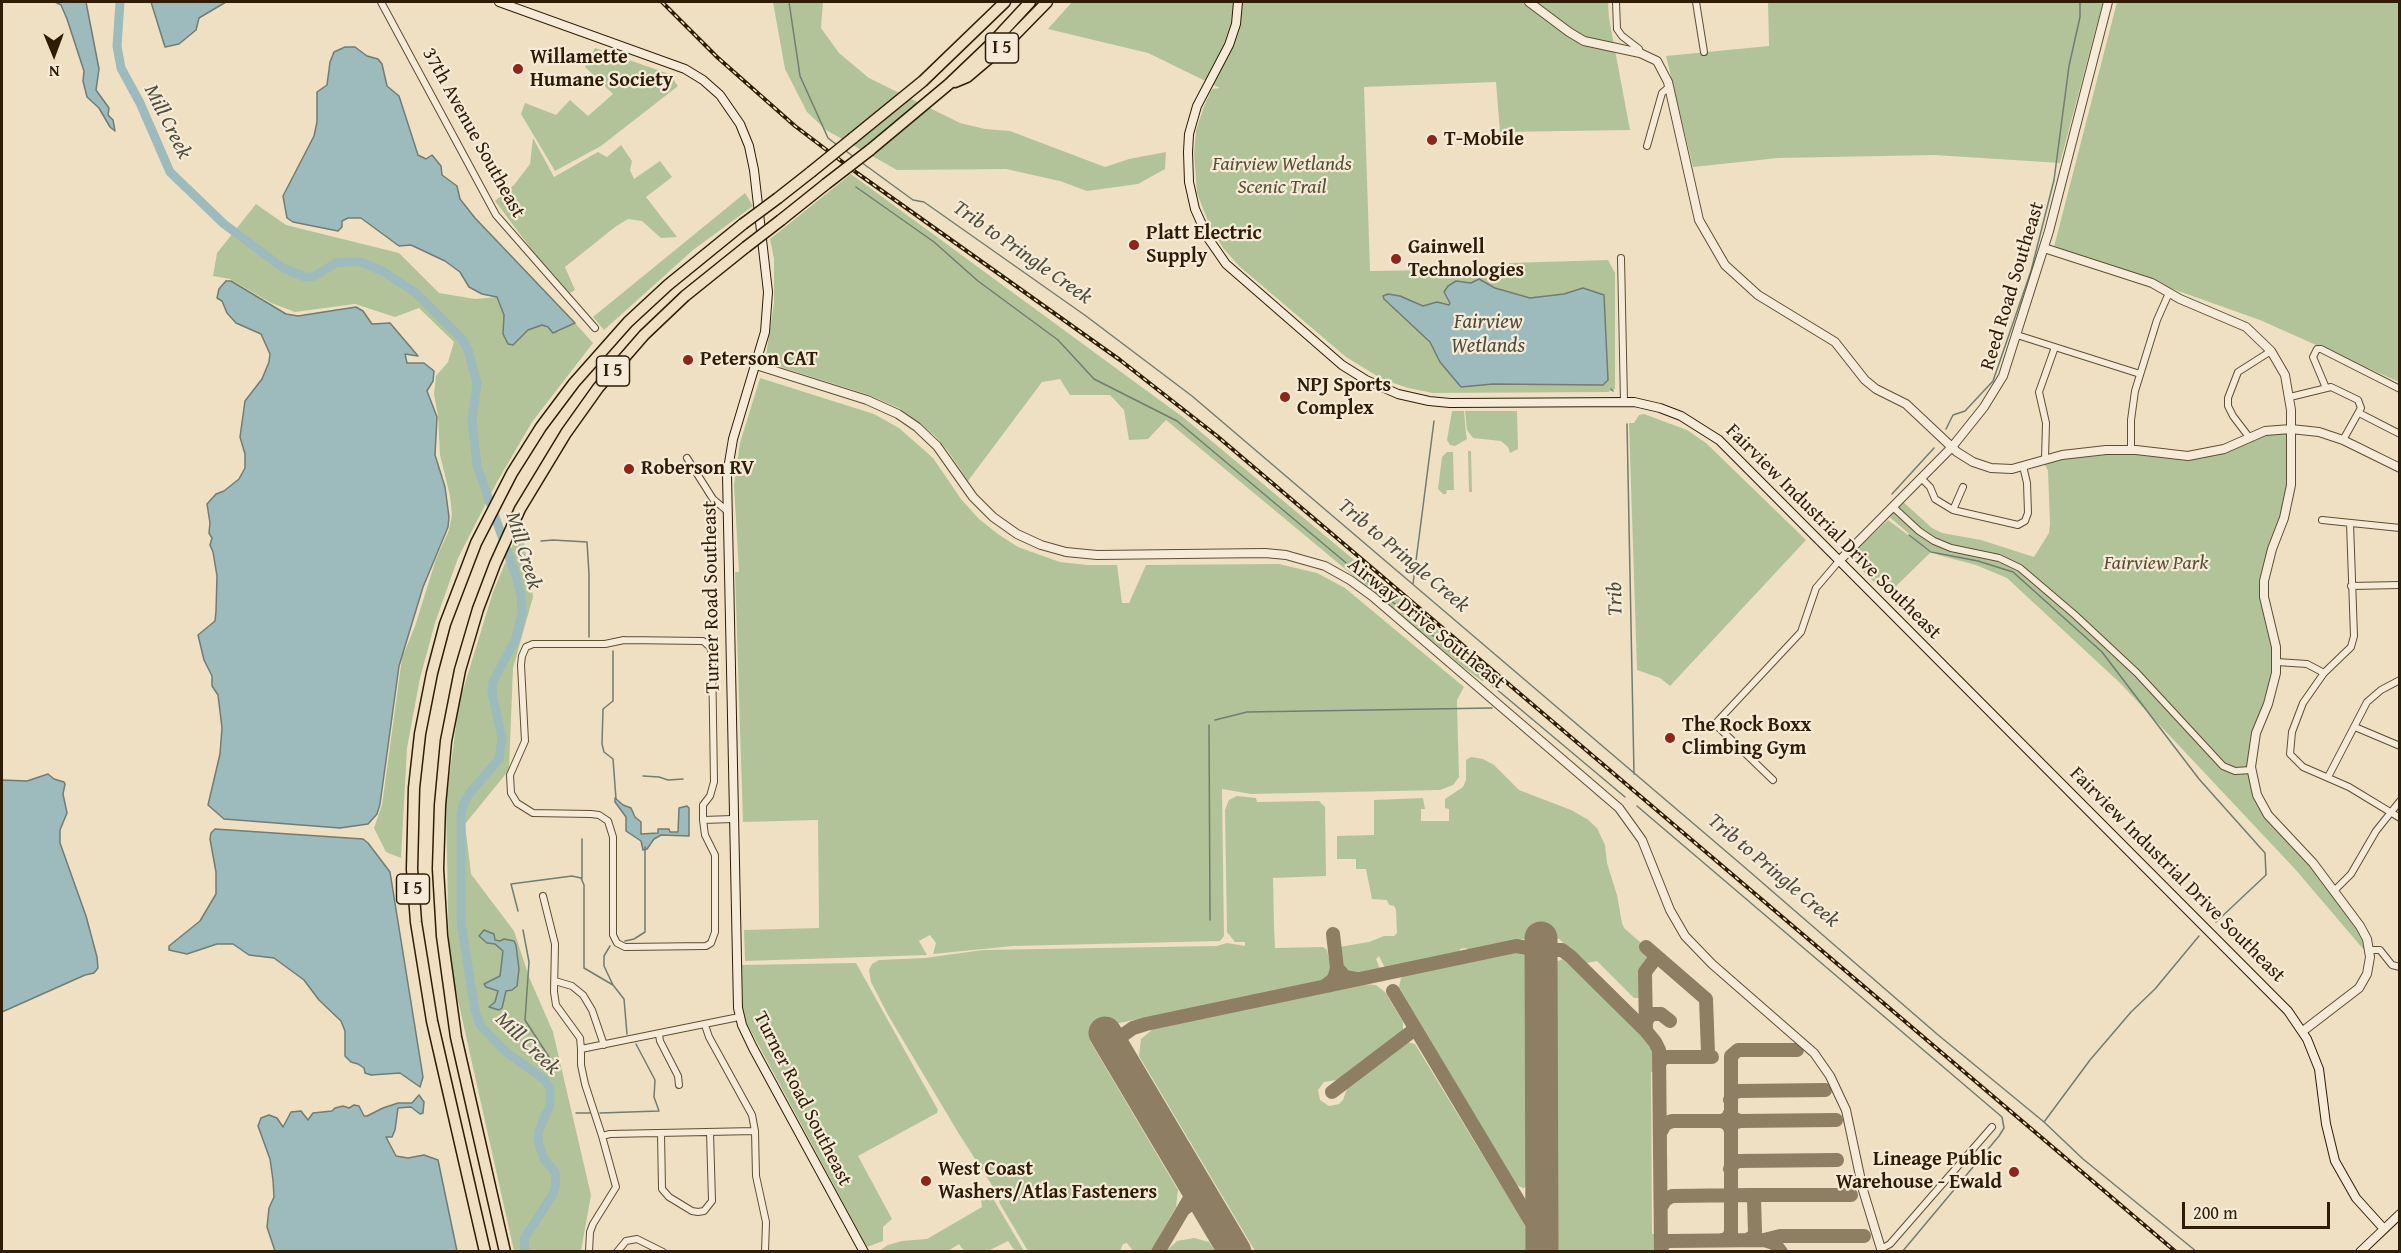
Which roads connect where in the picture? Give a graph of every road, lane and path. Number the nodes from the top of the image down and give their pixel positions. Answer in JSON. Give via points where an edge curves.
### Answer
{"nodes":[{"id":1,"x":381,"y":2,"type":"edge"},
{"id":2,"x":499,"y":2,"type":"edge"},
{"id":3,"x":998,"y":2,"type":"edge"},
{"id":4,"x":1005,"y":2,"type":"edge"},
{"id":5,"x":1030,"y":2,"type":"edge"},
{"id":6,"x":1047,"y":2,"type":"edge"},
{"id":7,"x":1238,"y":2,"type":"edge"},
{"id":8,"x":1529,"y":2,"type":"edge"},
{"id":9,"x":1616,"y":2,"type":"edge"},
{"id":10,"x":1696,"y":2,"type":"edge"},
{"id":11,"x":2108,"y":2,"type":"edge"},
{"id":12,"x":993,"y":13,"type":"junction"},
{"id":13,"x":1704,"y":51,"type":"dead end"},
{"id":14,"x":1640,"y":53,"type":"junction"},
{"id":15,"x":949,"y":84,"type":"junction"},
{"id":16,"x":1669,"y":87,"type":"junction"},
{"id":17,"x":1647,"y":146,"type":"dead end"},
{"id":18,"x":2044,"y":248,"type":"junction"},
{"id":19,"x":1621,"y":258,"type":"dead end"},
{"id":20,"x":2169,"y":293,"type":"junction"},
{"id":21,"x":595,"y":328,"type":"dead end"},
{"id":22,"x":2017,"y":335,"type":"junction"},
{"id":23,"x":2055,"y":347,"type":"junction"},
{"id":24,"x":2271,"y":351,"type":"junction"},
{"id":25,"x":756,"y":365,"type":"junction"},
{"id":26,"x":2140,"y":374,"type":"junction"},
{"id":27,"x":2326,"y":388,"type":"junction"},
{"id":28,"x":2400,"y":390,"type":"edge"},
{"id":29,"x":2290,"y":397,"type":"junction"},
{"id":30,"x":1624,"y":402,"type":"junction"},
{"id":31,"x":2359,"y":413,"type":"junction"},
{"id":32,"x":2291,"y":429,"type":"junction"},
{"id":33,"x":2400,"y":434,"type":"edge"},
{"id":34,"x":2249,"y":437,"type":"junction"},
{"id":35,"x":2343,"y":440,"type":"junction"},
{"id":36,"x":1952,"y":447,"type":"junction"},
{"id":37,"x":2131,"y":450,"type":"junction"},
{"id":38,"x":687,"y":458,"type":"dead end"},
{"id":39,"x":2044,"y":459,"type":"junction"},
{"id":40,"x":2023,"y":466,"type":"junction"},
{"id":41,"x":2400,"y":468,"type":"edge"},
{"id":42,"x":1922,"y":479,"type":"junction"},
{"id":43,"x":1963,"y":487,"type":"dead end"},
{"id":44,"x":1893,"y":507,"type":"junction"},
{"id":45,"x":726,"y":510,"type":"junction"},
{"id":46,"x":1953,"y":510,"type":"junction"},
{"id":47,"x":2322,"y":520,"type":"dead end"},
{"id":48,"x":2350,"y":523,"type":"junction"},
{"id":49,"x":2400,"y":528,"type":"edge"},
{"id":50,"x":1839,"y":561,"type":"junction"},
{"id":51,"x":2400,"y":585,"type":"edge"},
{"id":52,"x":2351,"y":586,"type":"junction"},
{"id":53,"x":2277,"y":662,"type":"junction"},
{"id":54,"x":2324,"y":673,"type":"junction"},
{"id":55,"x":2400,"y":680,"type":"edge"},
{"id":56,"x":2355,"y":727,"type":"junction"},
{"id":57,"x":2400,"y":746,"type":"edge"},
{"id":58,"x":2251,"y":770,"type":"junction"},
{"id":59,"x":2328,"y":777,"type":"junction"},
{"id":60,"x":1773,"y":780,"type":"dead end"},
{"id":61,"x":2400,"y":801,"type":"edge"},
{"id":62,"x":2391,"y":812,"type":"junction"},
{"id":63,"x":2400,"y":818,"type":"edge"},
{"id":64,"x":733,"y":819,"type":"junction"},
{"id":65,"x":703,"y":820,"type":"junction"},
{"id":66,"x":2334,"y":891,"type":"junction"},
{"id":67,"x":543,"y":896,"type":"dead end"},
{"id":68,"x":2370,"y":950,"type":"junction"},
{"id":69,"x":2397,"y":967,"type":"edge"},
{"id":70,"x":555,"y":981,"type":"junction"},
{"id":71,"x":739,"y":1017,"type":"junction"},
{"id":72,"x":705,"y":1025,"type":"junction"},
{"id":73,"x":2302,"y":1031,"type":"junction"},
{"id":74,"x":659,"y":1034,"type":"junction"},
{"id":75,"x":604,"y":1045,"type":"junction"},
{"id":76,"x":581,"y":1049,"type":"junction"},
{"id":77,"x":679,"y":1085,"type":"dead end"},
{"id":78,"x":1992,"y":1127,"type":"dead end"},
{"id":79,"x":755,"y":1131,"type":"junction"},
{"id":80,"x":710,"y":1132,"type":"junction"},
{"id":81,"x":661,"y":1133,"type":"junction"},
{"id":82,"x":602,"y":1136,"type":"junction"},
{"id":83,"x":2400,"y":1214,"type":"edge"},
{"id":84,"x":2384,"y":1228,"type":"junction"},
{"id":85,"x":1881,"y":1250,"type":"edge"},
{"id":86,"x":485,"y":1251,"type":"edge"},
{"id":87,"x":505,"y":1251,"type":"edge"},
{"id":88,"x":589,"y":1251,"type":"edge"},
{"id":89,"x":616,"y":1251,"type":"edge"},
{"id":90,"x":663,"y":1251,"type":"edge"},
{"id":91,"x":765,"y":1251,"type":"edge"},
{"id":92,"x":864,"y":1251,"type":"edge"},
{"id":93,"x":2360,"y":1251,"type":"edge"}],
"edges":[{"from":1,"to":21,"type":"street","name":"37th Avenue Southeast","via":[[496,215]]},
{"from":2,"to":25,"type":"main road","name":"Turner Road Southeast","via":[[685,69],[711,87],[734,113],[752,159],[768,280],[766,325]]},
{"from":3,"to":12,"type":"highway"},
{"from":4,"to":12,"type":"highway","number":"I 5"},
{"from":5,"to":15,"type":"highway","number":"I 5"},
{"from":6,"to":15,"type":"highway","number":"I 5","via":[[967,77]]},
{"from":7,"to":30,"type":"main road","name":"Fairview Industrial Drive Southeast","via":[[1229,45],[1197,106],[1187,161],[1198,219],[1213,247],[1235,274],[1342,365],[1398,394],[1450,403]]},
{"from":8,"to":14,"type":"street","via":[[1584,40]]},
{"from":9,"to":14,"type":"street","via":[[1617,28]]},
{"from":10,"to":13,"type":"street"},
{"from":11,"to":18,"type":"street","name":"Reed Road Southeast"},
{"from":12,"to":86,"type":"highway","number":"I 5","bridge":true,"via":[[923,81],[668,285],[615,336],[558,405],[502,491],[462,578],[430,681],[417,762],[412,846],[415,914],[425,985]]},
{"from":14,"to":16,"type":"street","via":[[1660,65]]},
{"from":15,"to":87,"type":"highway","number":"I 5","bridge":true,"via":[[746,247],[644,335],[584,406],[545,463],[495,564],[469,635],[450,718],[442,776],[438,869],[444,956],[456,1037]]},
{"from":16,"to":17,"type":"street","via":[[1662,93]]},
{"from":16,"to":36,"type":"street","via":[[1697,211],[1710,243],[1725,265],[1758,295],[1834,342],[1865,380],[1906,404]]},
{"from":18,"to":20,"type":"street","via":[[2130,275]]},
{"from":18,"to":22,"type":"street","name":"Reed Road Southeast"},
{"from":19,"to":30,"type":"street"},
{"from":20,"to":24,"type":"street","via":[[2246,327]]},
{"from":20,"to":26,"type":"street"},
{"from":22,"to":23,"type":"street"},
{"from":22,"to":36,"type":"street","name":"Reed Road Southeast","via":[[1997,387]]},
{"from":23,"to":26,"type":"street"},
{"from":23,"to":39,"type":"street","via":[[2039,392],[2046,423]]},
{"from":24,"to":29,"type":"street","via":[[2285,375]]},
{"from":24,"to":34,"type":"street","via":[[2238,372],[2228,398],[2233,416]]},
{"from":25,"to":45,"type":"main road","name":"Turner Road Southeast","via":[[729,458]]},
{"from":25,"to":85,"type":"street","name":"Airway Drive Southeast","via":[[867,400],[898,414],[937,446],[973,497],[993,517],[1017,534],[1049,548],[1090,555],[1276,554],[1317,563],[1350,580],[1618,808],[1642,840],[1670,910],[1685,936],[1802,1040],[1826,1070],[1846,1110],[1857,1168]]},
{"from":26,"to":37,"type":"street","via":[[2131,420]]},
{"from":27,"to":28,"type":"street","via":[[2313,357],[2317,349]]},
{"from":27,"to":29,"type":"street"},
{"from":27,"to":31,"type":"street","via":[[2335,387],[2358,400]]},
{"from":29,"to":32,"type":"street"},
{"from":30,"to":50,"type":"main road","name":"Fairview Industrial Drive Southeast","via":[[1669,411],[1712,435]]},
{"from":31,"to":33,"type":"street"},
{"from":31,"to":35,"type":"street"},
{"from":32,"to":34,"type":"street"},
{"from":32,"to":35,"type":"street"},
{"from":32,"to":53,"type":"street","via":[[2288,503],[2264,581]]},
{"from":34,"to":37,"type":"street","via":[[2224,449],[2188,456]]},
{"from":35,"to":41,"type":"street"},
{"from":36,"to":40,"type":"street","via":[[1985,467]]},
{"from":36,"to":42,"type":"street","name":"Reed Road Southeast"},
{"from":37,"to":39,"type":"street"},
{"from":38,"to":45,"type":"street","via":[[713,499]]},
{"from":39,"to":40,"type":"street"},
{"from":40,"to":46,"type":"street","via":[[2028,495],[2027,519],[2023,523],[2016,525]]},
{"from":42,"to":44,"type":"street","name":"Reed Road Southeast"},
{"from":42,"to":46,"type":"street","via":[[1935,499]]},
{"from":43,"to":46,"type":"street"},
{"from":44,"to":50,"type":"street","name":"Reed Road Southeast"},
{"from":44,"to":58,"type":"street","via":[[1934,541],[1999,558],[2020,568],[2129,666],[2223,766],[2235,771]]},
{"from":45,"to":64,"type":"main road","name":"Turner Road Southeast"},
{"from":47,"to":48,"type":"street"},
{"from":48,"to":49,"type":"street"},
{"from":48,"to":52,"type":"street"},
{"from":50,"to":60,"type":"street","via":[[1816,588],[1801,632],[1715,724]]},
{"from":50,"to":73,"type":"main road","name":"Fairview Industrial Drive Southeast","via":[[2271,992]]},
{"from":51,"to":52,"type":"street"},
{"from":52,"to":54,"type":"street","via":[[2355,623],[2351,647]]},
{"from":53,"to":54,"type":"street","via":[[2307,664]]},
{"from":53,"to":58,"type":"street","via":[[2274,683],[2256,733]]},
{"from":54,"to":59,"type":"street","via":[[2296,717],[2289,746],[2290,754],[2303,767]]},
{"from":55,"to":56,"type":"street","via":[[2367,702]]},
{"from":56,"to":57,"type":"street"},
{"from":56,"to":59,"type":"street"},
{"from":58,"to":66,"type":"street","via":[[2268,814]]},
{"from":59,"to":62,"type":"street"},
{"from":61,"to":62,"type":"street"},
{"from":62,"to":63,"type":"street"},
{"from":62,"to":66,"type":"street","via":[[2351,874]]},
{"from":64,"to":65,"type":"street"},
{"from":64,"to":71,"type":"main road","name":"Turner Road Southeast"},
{"from":65,"to":65,"type":"street","via":[[715,855],[716,932],[711,943],[620,945],[613,935],[613,837],[608,821],[591,814],[533,813],[517,803],[511,793],[510,775],[525,741],[521,665],[526,647],[624,640],[695,640],[708,644],[712,653],[714,776],[713,790],[703,805]]},
{"from":66,"to":68,"type":"street","via":[[2363,931]]},
{"from":67,"to":70,"type":"street","via":[[554,935]]},
{"from":68,"to":69,"type":"street","via":[[2381,951]]},
{"from":68,"to":73,"type":"street","via":[[2367,974],[2359,988]]},
{"from":70,"to":75,"type":"street","via":[[572,986],[583,995]]},
{"from":70,"to":76,"type":"street","via":[[556,1005],[580,1038]]},
{"from":71,"to":72,"type":"street"},
{"from":71,"to":92,"type":"main road","name":"Turner Road Southeast"},
{"from":72,"to":74,"type":"street"},
{"from":72,"to":79,"type":"street","via":[[752,1115]]},
{"from":73,"to":84,"type":"main road","name":"Fairview Industrial Drive Southeast","via":[[2321,1078],[2335,1161],[2352,1192]]},
{"from":74,"to":75,"type":"street"},
{"from":74,"to":77,"type":"street"},
{"from":75,"to":76,"type":"street"},
{"from":76,"to":82,"type":"street","via":[[585,1084]]},
{"from":78,"to":85,"type":"street"},
{"from":79,"to":80,"type":"street"},
{"from":79,"to":91,"type":"street","via":[[756,1176],[766,1222]]},
{"from":80,"to":81,"type":"street"},
{"from":80,"to":81,"type":"street","via":[[712,1201],[698,1212],[662,1189]]},
{"from":81,"to":82,"type":"street"},
{"from":82,"to":88,"type":"street","via":[[616,1187],[593,1224]]},
{"from":83,"to":84,"type":"main road"},
{"from":84,"to":93,"type":"main road"},
{"from":89,"to":90,"type":"street","via":[[637,1239]]}]}
